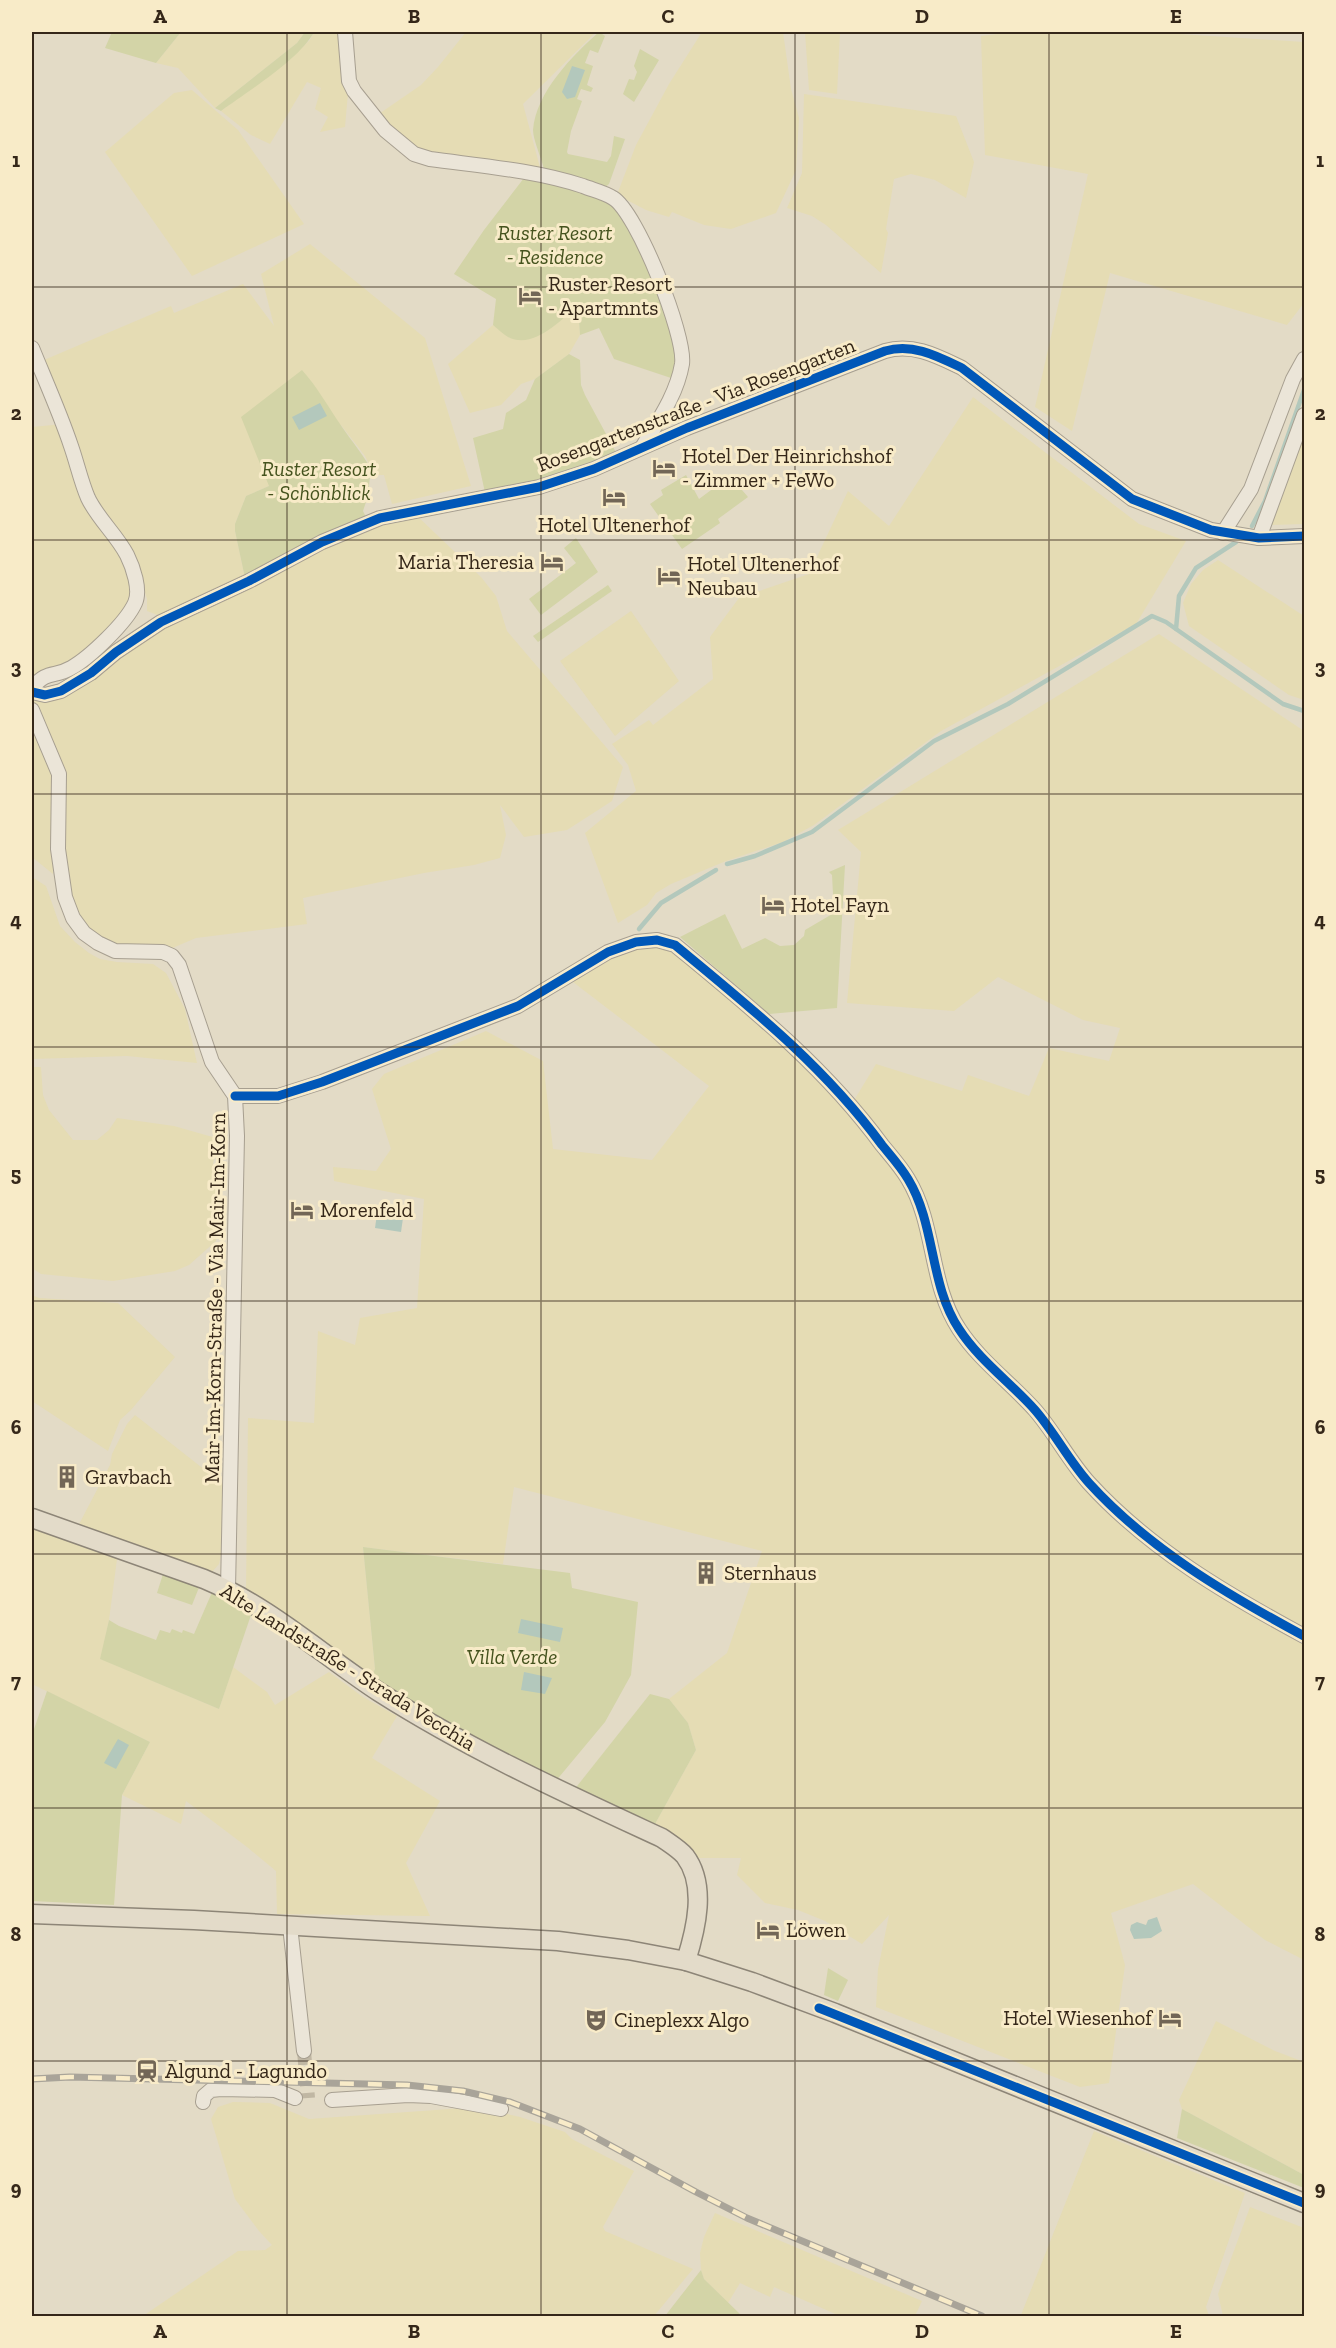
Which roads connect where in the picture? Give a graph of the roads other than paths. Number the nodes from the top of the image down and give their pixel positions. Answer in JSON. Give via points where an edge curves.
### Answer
{"nodes":[{"id":1,"x":345,"y":32,"type":"edge"},
{"id":2,"x":32,"y":348,"type":"edge"},
{"id":3,"x":1305,"y":359,"type":"edge"},
{"id":4,"x":1305,"y":415,"type":"edge"},
{"id":5,"x":643,"y":446,"type":"junction"},
{"id":6,"x":1223,"y":533,"type":"junction"},
{"id":7,"x":1305,"y":536,"type":"edge"},
{"id":8,"x":1259,"y":538,"type":"junction"},
{"id":9,"x":32,"y":690,"type":"edge"},
{"id":10,"x":32,"y":710,"type":"edge"},
{"id":11,"x":235,"y":1096,"type":"junction"},
{"id":12,"x":32,"y":1518,"type":"edge"},
{"id":13,"x":228,"y":1589,"type":"junction"},
{"id":14,"x":1305,"y":1636,"type":"edge"},
{"id":15,"x":32,"y":1914,"type":"edge"},
{"id":16,"x":290,"y":1926,"type":"junction"},
{"id":17,"x":686,"y":1961,"type":"junction"},
{"id":18,"x":304,"y":2050,"type":"tunnel mouth"},
{"id":19,"x":296,"y":2098,"type":"dead end"},
{"id":20,"x":332,"y":2100,"type":"dead end"},
{"id":21,"x":203,"y":2102,"type":"dead end"},
{"id":22,"x":501,"y":2109,"type":"dead end"},
{"id":23,"x":1305,"y":2203,"type":"edge"}],
"edges":[{"from":1,"to":5,"type":"street","via":[[349,81],[354,91],[379,124],[414,154],[568,182],[609,195],[624,207],[669,305],[682,351],[675,388]]},
{"from":2,"to":9,"type":"street","via":[[88,498],[129,560],[137,596],[128,615],[87,658],[68,670],[41,678]]},
{"from":3,"to":6,"type":"street","via":[[1293,379],[1251,489]]},
{"from":4,"to":8,"type":"street"},
{"from":5,"to":6,"type":"street","name":"Rosengartenstraße - Via Rosengarten","via":[[885,351],[907,348],[962,368],[1131,499]]},
{"from":5,"to":9,"type":"street","name":"Rosengartenstraße - Via Rosengarten","via":[[594,469],[539,487],[380,519],[322,542],[161,622],[61,692],[45,695]]},
{"from":6,"to":8,"type":"street","name":"Rosengartenstraße - Via Rosengarten"},
{"from":7,"to":8,"type":"street","name":"Rosengartenstraße - Via Rosengarten"},
{"from":10,"to":11,"type":"street","name":"Mair-Im-Korn-Straße - Via Mair-Im-Korn","via":[[59,774],[58,849],[65,897],[73,918],[84,933],[115,951],[163,952],[172,956],[190,994],[212,1062]]},
{"from":11,"to":13,"type":"street","name":"Mair-Im-Korn-Straße - Via Mair-Im-Korn"},
{"from":11,"to":14,"type":"street","via":[[278,1096],[322,1082],[518,1006],[608,952],[636,942],[657,940],[675,945],[779,1031],[871,1129],[912,1186],[923,1212],[945,1301],[958,1329],[1035,1411],[1089,1483],[1123,1516],[1178,1559],[1238,1600]]},
{"from":12,"to":13,"type":"main road","name":"Alte Landstraße - Strada Vecchia"},
{"from":13,"to":17,"type":"main road","name":"Alte Landstraße - Strada Vecchia","via":[[447,1732],[507,1766],[662,1838],[684,1855],[695,1876],[697,1907]]},
{"from":15,"to":16,"type":"main road"},
{"from":16,"to":17,"type":"main road","via":[[558,1941]]},
{"from":16,"to":18,"type":"street"},
{"from":17,"to":23,"type":"main road","via":[[835,2013]]},
{"from":19,"to":21,"type":"street","via":[[275,2090],[221,2089],[211,2090]]},
{"from":20,"to":22,"type":"street","via":[[408,2094]]}]}
